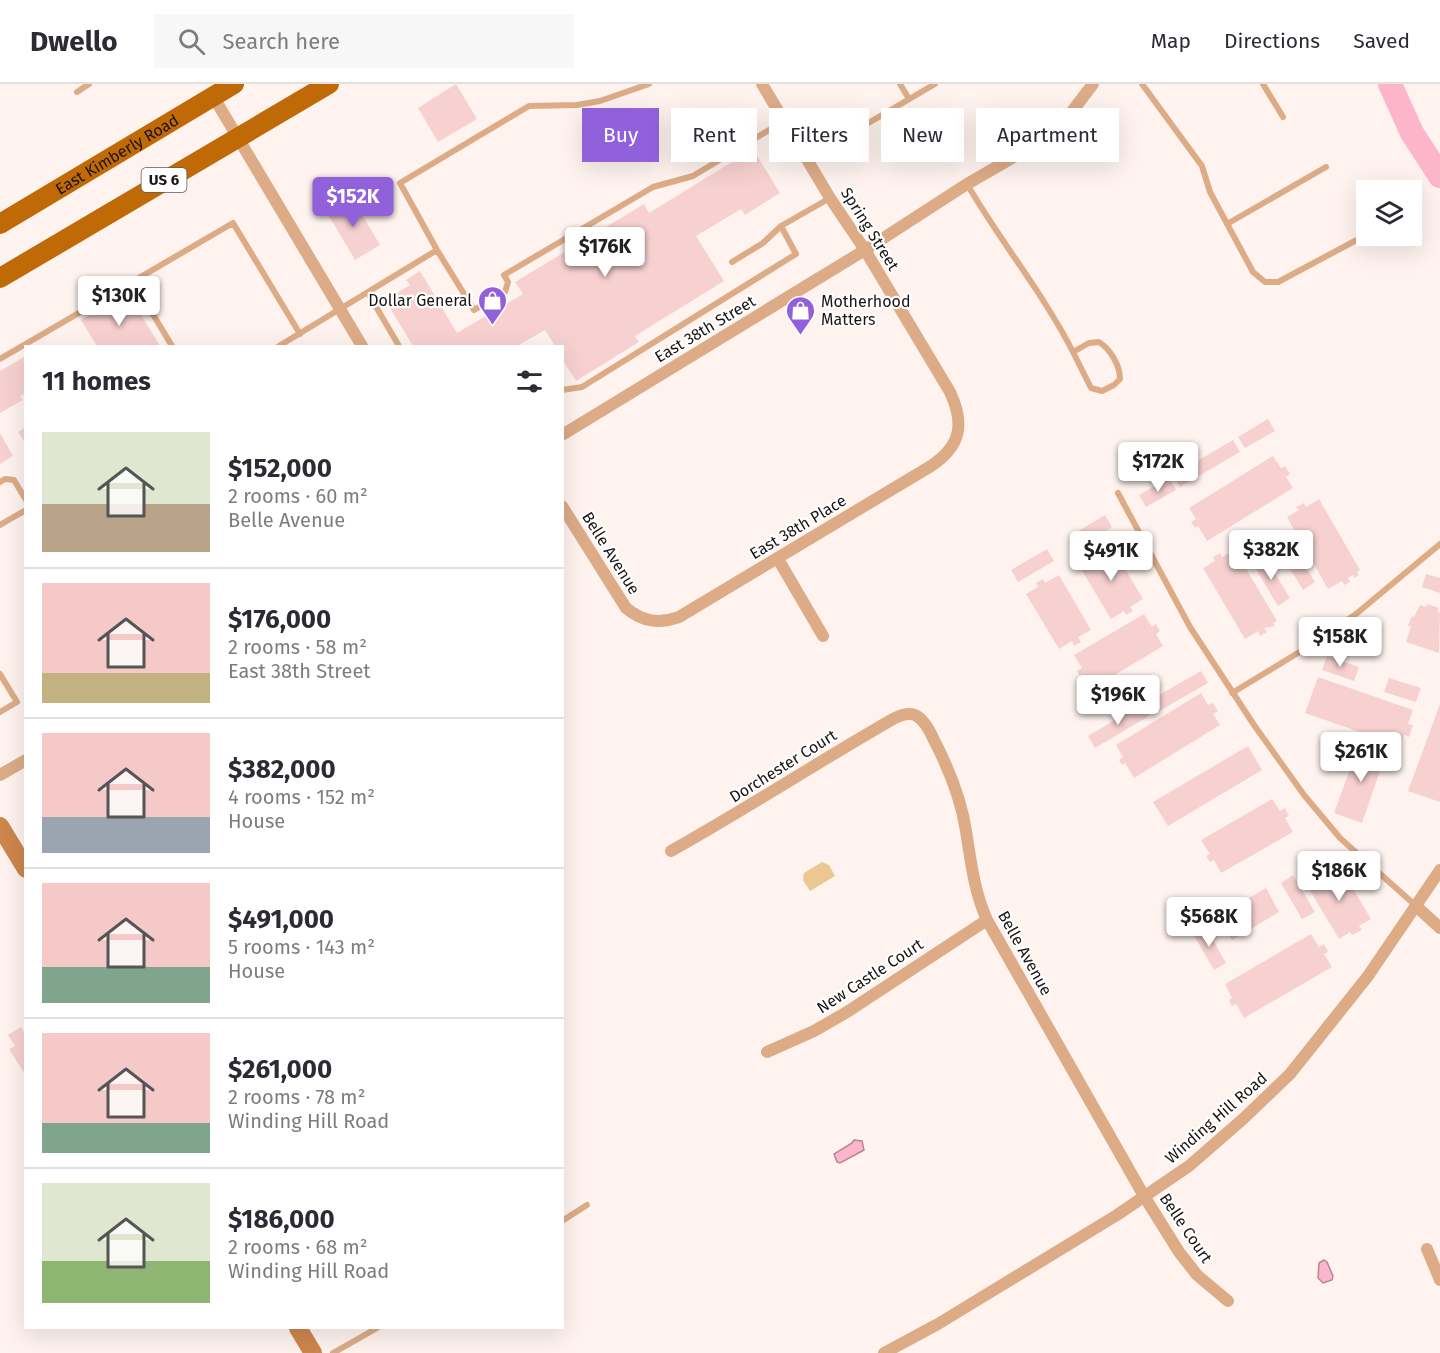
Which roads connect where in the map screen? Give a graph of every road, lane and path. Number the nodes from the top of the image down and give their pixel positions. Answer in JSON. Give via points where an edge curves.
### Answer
{"nodes":[{"id":1,"x":89,"y":84,"type":"edge"},
{"id":2,"x":234,"y":84,"type":"edge"},
{"id":3,"x":329,"y":84,"type":"edge"},
{"id":4,"x":649,"y":84,"type":"edge"},
{"id":5,"x":762,"y":84,"type":"edge"},
{"id":6,"x":900,"y":84,"type":"edge"},
{"id":7,"x":934,"y":84,"type":"edge"},
{"id":8,"x":1094,"y":84,"type":"edge"},
{"id":9,"x":1142,"y":84,"type":"edge"},
{"id":10,"x":1263,"y":84,"type":"edge"},
{"id":11,"x":77,"y":92,"type":"dead end"},
{"id":12,"x":211,"y":93,"type":"junction"},
{"id":13,"x":909,"y":99,"type":"junction"},
{"id":14,"x":776,"y":108,"type":"edge"},
{"id":15,"x":1283,"y":117,"type":"dead end"},
{"id":16,"x":869,"y":123,"type":"edge"},
{"id":17,"x":769,"y":130,"type":"edge"},
{"id":18,"x":237,"y":137,"type":"junction"},
{"id":19,"x":809,"y":162,"type":"edge"},
{"id":20,"x":1326,"y":167,"type":"dead end"},
{"id":21,"x":967,"y":184,"type":"junction"},
{"id":22,"x":830,"y":198,"type":"junction"},
{"id":23,"x":0,"y":224,"type":"edge"},
{"id":24,"x":1227,"y":224,"type":"junction"},
{"id":25,"x":781,"y":226,"type":"junction"},
{"id":26,"x":1356,"y":241,"type":"edge"},
{"id":27,"x":437,"y":250,"type":"junction"},
{"id":28,"x":865,"y":250,"type":"junction"},
{"id":29,"x":732,"y":262,"type":"dead end"},
{"id":30,"x":0,"y":278,"type":"edge"},
{"id":31,"x":133,"y":281,"type":"junction"},
{"id":32,"x":368,"y":293,"type":"junction"},
{"id":33,"x":341,"y":309,"type":"junction"},
{"id":34,"x":300,"y":334,"type":"junction"},
{"id":35,"x":171,"y":345,"type":"edge"},
{"id":36,"x":281,"y":345,"type":"edge"},
{"id":37,"x":361,"y":345,"type":"edge"},
{"id":38,"x":398,"y":345,"type":"edge"},
{"id":39,"x":1073,"y":352,"type":"junction"},
{"id":40,"x":0,"y":358,"type":"edge"},
{"id":41,"x":564,"y":390,"type":"edge"},
{"id":42,"x":959,"y":426,"type":"joint"},
{"id":43,"x":564,"y":434,"type":"edge"},
{"id":44,"x":0,"y":482,"type":"edge"},
{"id":45,"x":1118,"y":493,"type":"dead end"},
{"id":46,"x":24,"y":498,"type":"edge"},
{"id":47,"x":564,"y":509,"type":"edge"},
{"id":48,"x":24,"y":511,"type":"edge"},
{"id":49,"x":0,"y":525,"type":"edge"},
{"id":50,"x":1440,"y":544,"type":"edge"},
{"id":51,"x":778,"y":559,"type":"junction"},
{"id":52,"x":634,"y":615,"type":"joint"},
{"id":53,"x":823,"y":636,"type":"dead end"},
{"id":54,"x":0,"y":674,"type":"edge"},
{"id":55,"x":1232,"y":693,"type":"junction"},
{"id":56,"x":0,"y":712,"type":"edge"},
{"id":57,"x":913,"y":714,"type":"joint"},
{"id":58,"x":24,"y":761,"type":"edge"},
{"id":59,"x":0,"y":775,"type":"edge"},
{"id":60,"x":0,"y":826,"type":"edge"},
{"id":61,"x":671,"y":851,"type":"dead end"},
{"id":62,"x":24,"y":866,"type":"edge"},
{"id":63,"x":1440,"y":870,"type":"edge"},
{"id":64,"x":1416,"y":906,"type":"junction"},
{"id":65,"x":987,"y":920,"type":"junction"},
{"id":66,"x":1440,"y":928,"type":"edge"},
{"id":67,"x":767,"y":1052,"type":"dead end"},
{"id":68,"x":1144,"y":1196,"type":"junction"},
{"id":69,"x":587,"y":1205,"type":"dead end"},
{"id":70,"x":564,"y":1220,"type":"edge"},
{"id":71,"x":1427,"y":1250,"type":"dead end"},
{"id":72,"x":1440,"y":1280,"type":"edge"},
{"id":73,"x":1228,"y":1301,"type":"dead end"},
{"id":74,"x":299,"y":1329,"type":"edge"},
{"id":75,"x":375,"y":1329,"type":"edge"},
{"id":76,"x":313,"y":1353,"type":"edge"},
{"id":77,"x":333,"y":1353,"type":"edge"},
{"id":78,"x":884,"y":1353,"type":"edge"}],
"edges":[{"from":1,"to":11,"type":"lane"},
{"from":2,"to":12,"type":"main road","name":"East Kimberly Road"},
{"from":3,"to":18,"type":"main road","number":"US 6"},
{"from":4,"to":27,"type":"lane","via":[[600,101],[528,106],[400,183]]},
{"from":5,"to":14,"type":"street","name":"Spring Street"},
{"from":6,"to":13,"type":"lane"},
{"from":7,"to":13,"type":"lane"},
{"from":8,"to":21,"type":"street","name":"East 38th Street","via":[[1045,139]]},
{"from":9,"to":24,"type":"lane","via":[[1202,166]]},
{"from":10,"to":15,"type":"lane"},
{"from":12,"to":18,"type":"street"},
{"from":12,"to":23,"type":"main road","name":"East Kimberly Road"},
{"from":13,"to":16,"type":"lane"},
{"from":17,"to":27,"type":"lane","via":[[693,176],[653,186],[504,275],[508,282],[505,292],[474,310]]},
{"from":18,"to":30,"type":"main road","number":"US 6"},
{"from":18,"to":33,"type":"street"},
{"from":19,"to":22,"type":"street","name":"Spring Street"},
{"from":20,"to":24,"type":"lane"},
{"from":21,"to":28,"type":"street","name":"East 38th Street"},
{"from":21,"to":39,"type":"lane"},
{"from":22,"to":25,"type":"lane"},
{"from":22,"to":28,"type":"street","name":"Spring Street"},
{"from":24,"to":26,"type":"lane","via":[[1253,272],[1265,282],[1278,282]]},
{"from":25,"to":29,"type":"lane","via":[[763,243]]},
{"from":25,"to":41,"type":"lane","via":[[796,254],[582,387]]},
{"from":27,"to":32,"type":"lane"},
{"from":28,"to":42,"type":"street","name":"Spring Street","via":[[950,392]]},
{"from":28,"to":43,"type":"street","name":"East 38th Street"},
{"from":31,"to":34,"type":"lane","via":[[233,223]]},
{"from":31,"to":35,"type":"lane"},
{"from":31,"to":40,"type":"lane"},
{"from":32,"to":33,"type":"lane"},
{"from":32,"to":38,"type":"lane"},
{"from":33,"to":34,"type":"lane"},
{"from":33,"to":37,"type":"street"},
{"from":34,"to":36,"type":"lane"},
{"from":39,"to":39,"type":"lane","via":[[1099,342],[1106,346],[1120,370],[1120,378],[1102,391],[1091,388]]},
{"from":42,"to":51,"type":"street","name":"East 38th Place","via":[[956,439],[942,459]]},
{"from":44,"to":46,"type":"lane","via":[[14,480]]},
{"from":45,"to":55,"type":"lane","via":[[1190,627]]},
{"from":47,"to":52,"type":"street","name":"Belle Avenue","via":[[618,598]]},
{"from":48,"to":49,"type":"lane"},
{"from":50,"to":55,"type":"lane","via":[[1356,614]]},
{"from":51,"to":52,"type":"street","name":"East 38th Place","via":[[680,617],[654,621]]},
{"from":51,"to":53,"type":"street"},
{"from":54,"to":56,"type":"lane","via":[[17,702]]},
{"from":55,"to":64,"type":"lane","via":[[1304,795],[1340,838]]},
{"from":57,"to":61,"type":"street","name":"Dorchester Court","via":[[893,719]]},
{"from":57,"to":65,"type":"street","name":"Belle Avenue","via":[[926,725],[953,779],[975,887]]},
{"from":58,"to":59,"type":"street"},
{"from":60,"to":62,"type":"main road"},
{"from":63,"to":64,"type":"street","name":"Winding Hill Road"},
{"from":64,"to":66,"type":"street"},
{"from":64,"to":68,"type":"street","name":"Winding Hill Road","via":[[1368,976],[1290,1074],[1189,1166]]},
{"from":65,"to":67,"type":"street","name":"New Castle Court","via":[[848,1012]]},
{"from":65,"to":68,"type":"street","name":"Belle Avenue"},
{"from":68,"to":73,"type":"street","name":"Belle Court","via":[[1197,1275]]},
{"from":68,"to":78,"type":"street","name":"Winding Hill Road","via":[[938,1324]]},
{"from":69,"to":70,"type":"lane"},
{"from":71,"to":72,"type":"street"},
{"from":74,"to":76,"type":"main road"},
{"from":75,"to":77,"type":"lane"}]}
